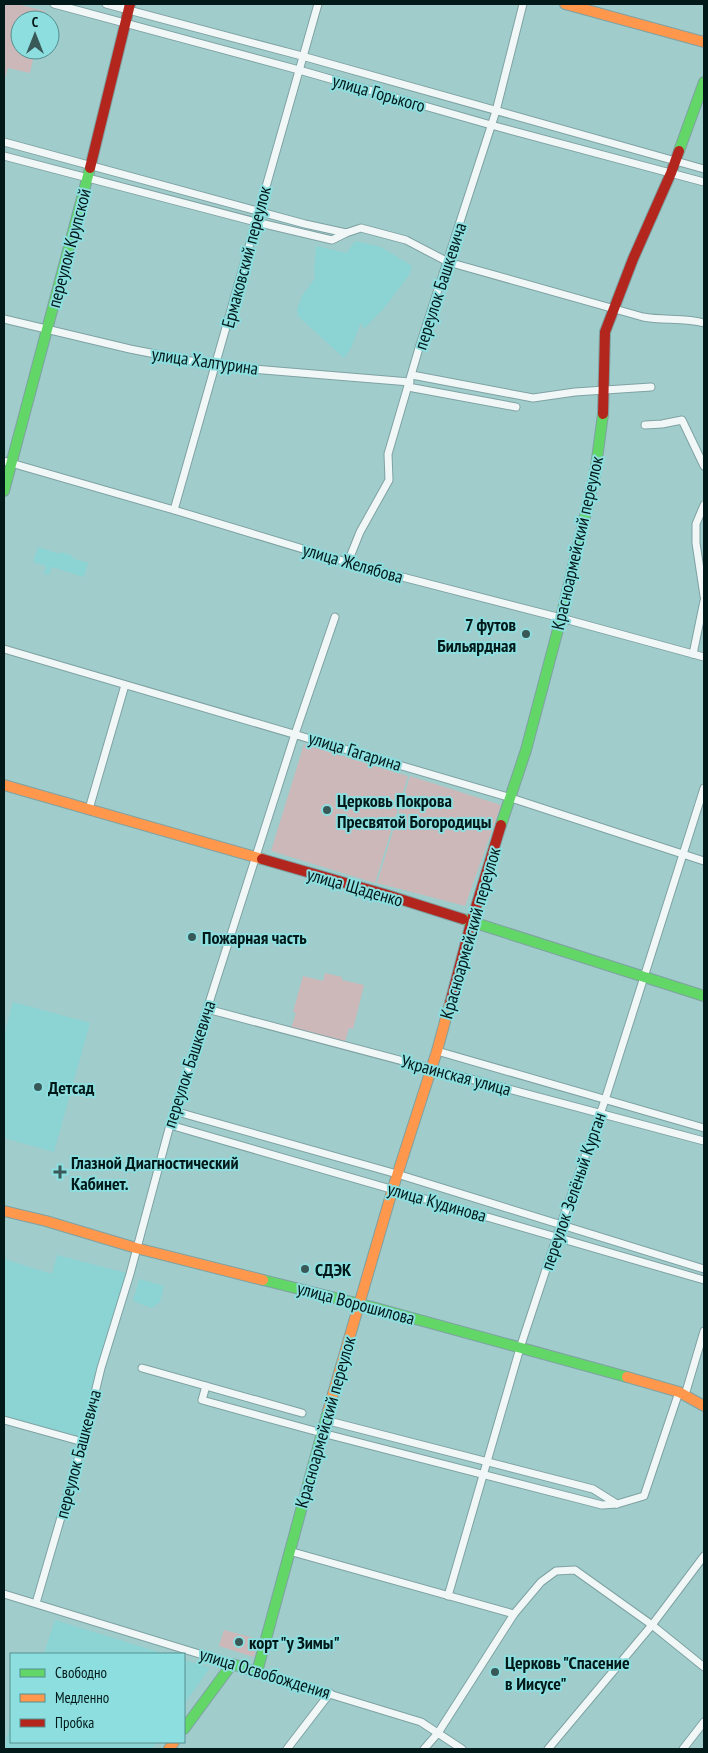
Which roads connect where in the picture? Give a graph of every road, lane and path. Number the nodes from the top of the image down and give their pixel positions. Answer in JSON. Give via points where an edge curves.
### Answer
{"nodes":[{"id":1,"x":54,"y":4,"type":"edge"},
{"id":2,"x":106,"y":4,"type":"edge"},
{"id":3,"x":318,"y":4,"type":"edge"},
{"id":4,"x":523,"y":4,"type":"edge"},
{"id":5,"x":565,"y":4,"type":"edge"},
{"id":6,"x":129,"y":7,"type":"edge"},
{"id":7,"x":126,"y":22,"type":"junction"},
{"id":8,"x":704,"y":42,"type":"edge"},
{"id":9,"x":302,"y":56,"type":"junction"},
{"id":10,"x":299,"y":70,"type":"junction"},
{"id":11,"x":704,"y":82,"type":"edge"},
{"id":12,"x":496,"y":111,"type":"junction"},
{"id":13,"x":492,"y":125,"type":"junction"},
{"id":14,"x":4,"y":142,"type":"edge"},
{"id":15,"x":4,"y":156,"type":"edge"},
{"id":16,"x":675,"y":161,"type":"junction"},
{"id":17,"x":91,"y":165,"type":"junction"},
{"id":18,"x":704,"y":169,"type":"edge"},
{"id":19,"x":671,"y":172,"type":"junction"},
{"id":20,"x":88,"y":178,"type":"junction"},
{"id":21,"x":704,"y":182,"type":"edge"},
{"id":22,"x":259,"y":211,"type":"junction"},
{"id":23,"x":256,"y":222,"type":"junction"},
{"id":24,"x":346,"y":233,"type":"junction"},
{"id":25,"x":448,"y":262,"type":"junction"},
{"id":26,"x":614,"y":308,"type":"junction"},
{"id":27,"x":4,"y":319,"type":"edge"},
{"id":28,"x":704,"y":323,"type":"edge"},
{"id":29,"x":46,"y":330,"type":"junction"},
{"id":30,"x":216,"y":366,"type":"junction"},
{"id":31,"x":410,"y":381,"type":"junction"},
{"id":32,"x":651,"y":387,"type":"dead end"},
{"id":33,"x":605,"y":390,"type":"junction"},
{"id":34,"x":516,"y":407,"type":"dead end"},
{"id":35,"x":645,"y":425,"type":"dead end"},
{"id":36,"x":7,"y":462,"type":"edge"},
{"id":37,"x":704,"y":466,"type":"edge"},
{"id":38,"x":4,"y":490,"type":"edge"},
{"id":39,"x":704,"y":506,"type":"edge"},
{"id":40,"x":174,"y":510,"type":"junction"},
{"id":41,"x":348,"y":562,"type":"junction"},
{"id":42,"x":704,"y":596,"type":"edge"},
{"id":43,"x":704,"y":601,"type":"edge"},
{"id":44,"x":335,"y":617,"type":"dead end"},
{"id":45,"x":562,"y":618,"type":"junction"},
{"id":46,"x":4,"y":648,"type":"edge"},
{"id":47,"x":693,"y":654,"type":"junction"},
{"id":48,"x":704,"y":657,"type":"edge"},
{"id":49,"x":125,"y":685,"type":"junction"},
{"id":50,"x":295,"y":734,"type":"junction"},
{"id":51,"x":4,"y":784,"type":"edge"},
{"id":52,"x":704,"y":788,"type":"edge"},
{"id":53,"x":511,"y":798,"type":"junction"},
{"id":54,"x":89,"y":809,"type":"junction"},
{"id":55,"x":682,"y":854,"type":"junction"},
{"id":56,"x":257,"y":858,"type":"junction"},
{"id":57,"x":704,"y":861,"type":"edge"},
{"id":58,"x":471,"y":923,"type":"junction"},
{"id":59,"x":644,"y":976,"type":"junction"},
{"id":60,"x":704,"y":996,"type":"edge"},
{"id":61,"x":207,"y":1009,"type":"junction"},
{"id":62,"x":437,"y":1051,"type":"junction"},
{"id":63,"x":431,"y":1069,"type":"junction"},
{"id":64,"x":604,"y":1100,"type":"junction"},
{"id":65,"x":174,"y":1111,"type":"junction"},
{"id":66,"x":600,"y":1113,"type":"junction"},
{"id":67,"x":170,"y":1125,"type":"junction"},
{"id":68,"x":704,"y":1128,"type":"edge"},
{"id":69,"x":704,"y":1141,"type":"edge"},
{"id":70,"x":397,"y":1174,"type":"junction"},
{"id":71,"x":393,"y":1188,"type":"junction"},
{"id":72,"x":4,"y":1211,"type":"edge"},
{"id":73,"x":561,"y":1224,"type":"junction"},
{"id":74,"x":557,"y":1237,"type":"junction"},
{"id":75,"x":136,"y":1248,"type":"junction"},
{"id":76,"x":704,"y":1269,"type":"edge"},
{"id":77,"x":704,"y":1280,"type":"edge"},
{"id":78,"x":359,"y":1303,"type":"junction"},
{"id":79,"x":704,"y":1331,"type":"edge"},
{"id":80,"x":520,"y":1348,"type":"junction"},
{"id":81,"x":142,"y":1368,"type":"dead end"},
{"id":82,"x":206,"y":1386,"type":"junction"},
{"id":83,"x":682,"y":1394,"type":"junction"},
{"id":84,"x":704,"y":1406,"type":"edge"},
{"id":85,"x":302,"y":1413,"type":"dead end"},
{"id":86,"x":4,"y":1420,"type":"edge"},
{"id":87,"x":325,"y":1420,"type":"junction"},
{"id":88,"x":322,"y":1433,"type":"junction"},
{"id":89,"x":83,"y":1442,"type":"junction"},
{"id":90,"x":488,"y":1461,"type":"junction"},
{"id":91,"x":484,"y":1474,"type":"junction"},
{"id":92,"x":616,"y":1504,"type":"junction"},
{"id":93,"x":289,"y":1551,"type":"junction"},
{"id":94,"x":704,"y":1556,"type":"edge"},
{"id":95,"x":4,"y":1594,"type":"edge"},
{"id":96,"x":448,"y":1596,"type":"junction"},
{"id":97,"x":36,"y":1603,"type":"junction"},
{"id":98,"x":514,"y":1614,"type":"junction"},
{"id":99,"x":652,"y":1625,"type":"junction"},
{"id":100,"x":232,"y":1664,"type":"junction"},
{"id":101,"x":704,"y":1666,"type":"edge"},
{"id":102,"x":257,"y":1672,"type":"junction"},
{"id":103,"x":330,"y":1693,"type":"junction"},
{"id":104,"x":704,"y":1722,"type":"edge"},
{"id":105,"x":185,"y":1728,"type":"edge"},
{"id":106,"x":438,"y":1733,"type":"junction"},
{"id":107,"x":287,"y":1749,"type":"edge"},
{"id":108,"x":424,"y":1749,"type":"edge"},
{"id":109,"x":462,"y":1749,"type":"edge"},
{"id":110,"x":548,"y":1749,"type":"edge"},
{"id":111,"x":683,"y":1749,"type":"edge"}],
"edges":[{"from":1,"to":7,"type":"street","name":"улица Горького"},
{"from":2,"to":6,"type":"street","name":"улица Горького"},
{"from":3,"to":9,"type":"street","name":"Ермаковский переулок"},
{"from":4,"to":12,"type":"street","name":"переулок Башкевича"},
{"from":5,"to":8,"type":"street"},
{"from":6,"to":7,"type":"street","name":"переулок Крупской"},
{"from":6,"to":9,"type":"street","name":"улица Горького"},
{"from":7,"to":10,"type":"street","name":"улица Горького"},
{"from":7,"to":17,"type":"street","name":"переулок Крупской"},
{"from":9,"to":10,"type":"street","name":"Ермаковский переулок"},
{"from":9,"to":12,"type":"street","name":"улица Горького"},
{"from":10,"to":13,"type":"street","name":"улица Горького"},
{"from":10,"to":22,"type":"street","name":"Ермаковский переулок"},
{"from":11,"to":16,"type":"street","name":"Красноармейский переулок"},
{"from":12,"to":13,"type":"street","name":"переулок Башкевича"},
{"from":12,"to":16,"type":"street","name":"улица Горького"},
{"from":13,"to":19,"type":"street","name":"улица Горького"},
{"from":13,"to":25,"type":"street","name":"переулок Башкевича"},
{"from":14,"to":17,"type":"street"},
{"from":15,"to":20,"type":"street"},
{"from":16,"to":18,"type":"street","name":"улица Горького"},
{"from":16,"to":19,"type":"street","name":"Красноармейский переулок"},
{"from":17,"to":20,"type":"street","name":"переулок Крупской"},
{"from":17,"to":22,"type":"street"},
{"from":19,"to":21,"type":"street","name":"улица Горького"},
{"from":19,"to":26,"type":"street","name":"Красноармейский переулок"},
{"from":20,"to":23,"type":"street"},
{"from":20,"to":29,"type":"street","name":"переулок Крупской"},
{"from":22,"to":23,"type":"street","name":"Ермаковский переулок"},
{"from":22,"to":24,"type":"street"},
{"from":23,"to":24,"type":"street","via":[[332,240]]},
{"from":23,"to":30,"type":"street","name":"Ермаковский переулок"},
{"from":24,"to":25,"type":"street","via":[[361,228],[406,240]]},
{"from":25,"to":26,"type":"street"},
{"from":25,"to":31,"type":"street","name":"переулок Башкевича"},
{"from":26,"to":28,"type":"street","via":[[658,320]]},
{"from":26,"to":33,"type":"street","name":"Красноармейский переулок","via":[[605,332]]},
{"from":27,"to":29,"type":"street","name":"улица Халтурина"},
{"from":29,"to":30,"type":"street","name":"улица Халтурина"},
{"from":29,"to":36,"type":"street","name":"переулок Крупской"},
{"from":30,"to":31,"type":"street","name":"улица Халтурина"},
{"from":30,"to":40,"type":"street","name":"Ермаковский переулок"},
{"from":31,"to":33,"type":"street","name":"улица Халтурина","via":[[533,398]]},
{"from":31,"to":34,"type":"street"},
{"from":31,"to":41,"type":"street","name":"переулок Башкевича","via":[[388,454],[390,480],[360,532]]},
{"from":32,"to":33,"type":"street","name":"улица Халтурина"},
{"from":33,"to":45,"type":"street","name":"Красноармейский переулок","via":[[595,474]]},
{"from":35,"to":37,"type":"street","via":[[682,420]]},
{"from":36,"to":38,"type":"street","name":"переулок Крупской"},
{"from":36,"to":40,"type":"street","name":"улица Желябова"},
{"from":39,"to":42,"type":"street","via":[[696,524],[696,543]]},
{"from":40,"to":41,"type":"street","name":"улица Желябова"},
{"from":41,"to":45,"type":"street","name":"улица Желябова"},
{"from":43,"to":47,"type":"street"},
{"from":44,"to":50,"type":"street","name":"переулок Башкевича"},
{"from":45,"to":47,"type":"street","name":"улица Желябова"},
{"from":45,"to":53,"type":"street","name":"Красноармейский переулок"},
{"from":46,"to":49,"type":"street","name":"улица Гагарина"},
{"from":47,"to":48,"type":"street","name":"улица Желябова"},
{"from":49,"to":50,"type":"street","name":"улица Гагарина"},
{"from":49,"to":54,"type":"street"},
{"from":50,"to":53,"type":"street","name":"улица Гагарина"},
{"from":50,"to":56,"type":"street","name":"переулок Башкевича"},
{"from":51,"to":54,"type":"street","name":"улица Щаденко"},
{"from":52,"to":55,"type":"street","name":"переулок Зелёный Курган"},
{"from":53,"to":55,"type":"street","name":"улица Гагарина"},
{"from":53,"to":58,"type":"street","name":"Красноармейский переулок"},
{"from":54,"to":56,"type":"street","name":"улица Щаденко"},
{"from":55,"to":57,"type":"street","name":"улица Гагарина"},
{"from":55,"to":59,"type":"street","name":"переулок Зелёный Курган"},
{"from":56,"to":58,"type":"street","name":"улица Щаденко"},
{"from":56,"to":61,"type":"street","name":"переулок Башкевича"},
{"from":58,"to":59,"type":"street","name":"улица Щаденко"},
{"from":58,"to":62,"type":"street","name":"Красноармейский переулок"},
{"from":59,"to":60,"type":"street","name":"улица Щаденко"},
{"from":59,"to":64,"type":"street","name":"переулок Зелёный Курган"},
{"from":61,"to":63,"type":"street","name":"Украинская улица"},
{"from":61,"to":65,"type":"street","name":"переулок Башкевича"},
{"from":62,"to":63,"type":"street","name":"Красноармейский переулок"},
{"from":62,"to":64,"type":"street","name":"Украинская улица"},
{"from":63,"to":66,"type":"street","name":"Украинская улица"},
{"from":63,"to":70,"type":"street","name":"Красноармейский переулок"},
{"from":64,"to":66,"type":"street","name":"переулок Зелёный Курган"},
{"from":64,"to":68,"type":"street","name":"Украинская улица"},
{"from":65,"to":67,"type":"street","name":"переулок Башкевича"},
{"from":65,"to":70,"type":"street","name":"улица Кудинова"},
{"from":66,"to":69,"type":"street","name":"Украинская улица"},
{"from":66,"to":73,"type":"street","name":"переулок Зелёный Курган"},
{"from":67,"to":71,"type":"street","name":"улица Кудинова"},
{"from":67,"to":75,"type":"street","name":"переулок Башкевича"},
{"from":70,"to":71,"type":"street","name":"Красноармейский переулок"},
{"from":70,"to":73,"type":"street","name":"улица Кудинова"},
{"from":71,"to":74,"type":"street","name":"улица Кудинова"},
{"from":71,"to":78,"type":"street","name":"Красноармейский переулок"},
{"from":72,"to":75,"type":"street","name":"улица Ворошилова"},
{"from":73,"to":74,"type":"street","name":"переулок Зелёный Курган"},
{"from":73,"to":76,"type":"street","name":"улица Кудинова"},
{"from":74,"to":77,"type":"street","name":"улица Кудинова"},
{"from":74,"to":80,"type":"street","name":"переулок Зелёный Курган"},
{"from":75,"to":78,"type":"street","name":"улица Ворошилова"},
{"from":75,"to":89,"type":"street","name":"переулок Башкевича"},
{"from":78,"to":80,"type":"street","name":"улица Ворошилова"},
{"from":78,"to":87,"type":"street","name":"Красноармейский переулок"},
{"from":79,"to":83,"type":"street"},
{"from":80,"to":83,"type":"street","name":"улица Ворошилова"},
{"from":80,"to":90,"type":"street","name":"переулок Зелёный Курган"},
{"from":81,"to":82,"type":"street"},
{"from":82,"to":85,"type":"street"},
{"from":82,"to":88,"type":"street","via":[[202,1400]]},
{"from":83,"to":84,"type":"street","name":"улица Ворошилова"},
{"from":83,"to":92,"type":"street","via":[[644,1496]]},
{"from":86,"to":89,"type":"street"},
{"from":87,"to":88,"type":"street","name":"Красноармейский переулок"},
{"from":87,"to":90,"type":"street"},
{"from":88,"to":91,"type":"street"},
{"from":88,"to":93,"type":"street","name":"Красноармейский переулок"},
{"from":89,"to":97,"type":"street","name":"переулок Башкевича"},
{"from":90,"to":91,"type":"street","name":"переулок Зелёный Курган"},
{"from":90,"to":92,"type":"street","via":[[594,1489]]},
{"from":91,"to":92,"type":"street","via":[[596,1504]]},
{"from":91,"to":96,"type":"street","name":"переулок Зелёный Курган"},
{"from":93,"to":96,"type":"street"},
{"from":93,"to":102,"type":"street","name":"Красноармейский переулок"},
{"from":94,"to":99,"type":"street"},
{"from":95,"to":97,"type":"street","name":"улица Освобождения"},
{"from":96,"to":98,"type":"street"},
{"from":97,"to":100,"type":"street","name":"улица Освобождения"},
{"from":98,"to":99,"type":"street","via":[[548,1576],[556,1571],[576,1570]]},
{"from":98,"to":106,"type":"street"},
{"from":99,"to":101,"type":"street"},
{"from":99,"to":110,"type":"street"},
{"from":100,"to":102,"type":"street","name":"улица Освобождения"},
{"from":100,"to":105,"type":"street"},
{"from":102,"to":103,"type":"street","name":"улица Освобождения"},
{"from":103,"to":106,"type":"street","name":"улица Освобождения","via":[[421,1722]]},
{"from":103,"to":107,"type":"street"},
{"from":104,"to":111,"type":"street"},
{"from":106,"to":108,"type":"street"},
{"from":106,"to":109,"type":"street","name":"улица Освобождения"}]}
